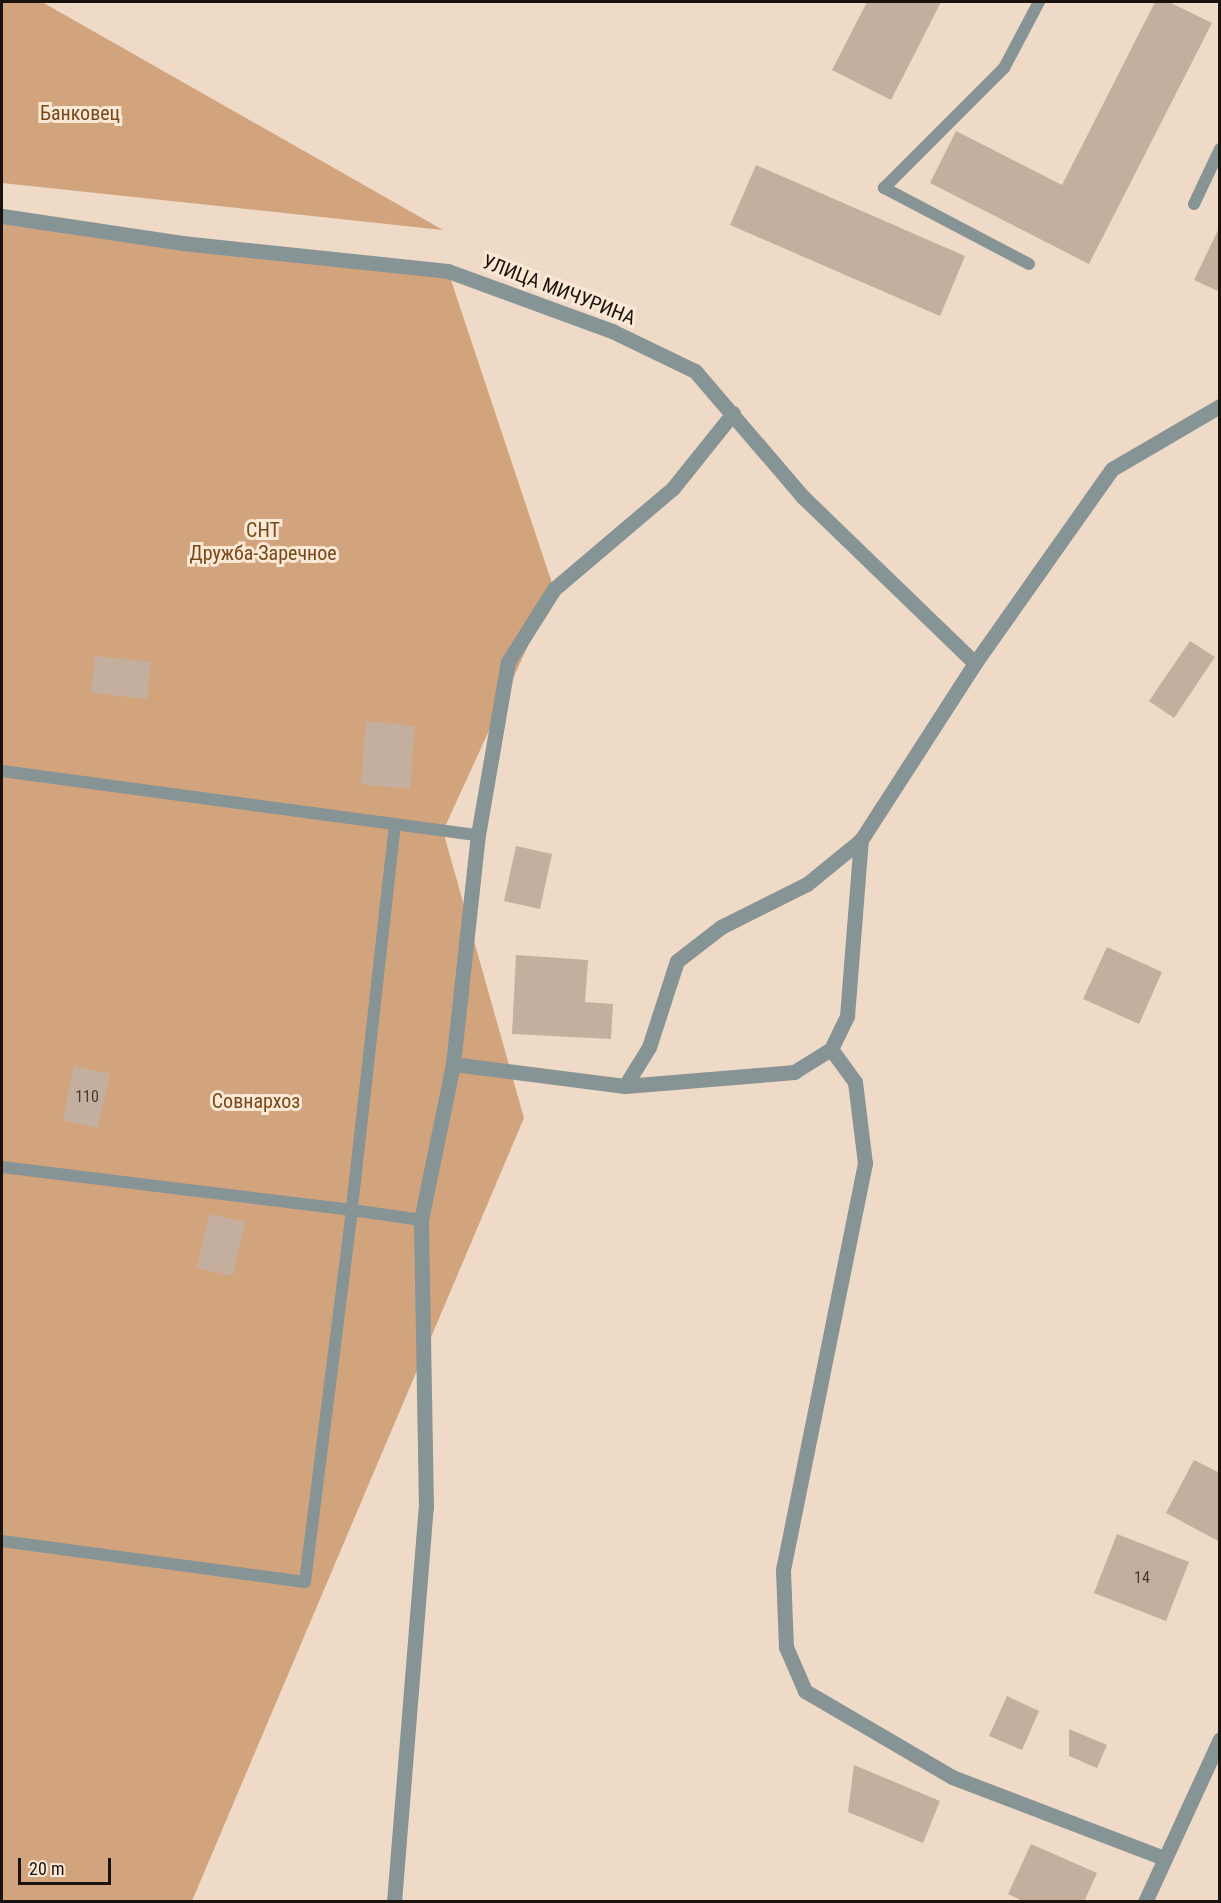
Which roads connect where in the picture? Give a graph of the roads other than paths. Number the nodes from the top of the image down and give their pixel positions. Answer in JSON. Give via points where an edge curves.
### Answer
{"nodes":[{"id":1,"x":1039,"y":2,"type":"edge"},
{"id":2,"x":1220,"y":149,"type":"edge"},
{"id":3,"x":1194,"y":204,"type":"dead end"},
{"id":4,"x":2,"y":216,"type":"edge"},
{"id":5,"x":1029,"y":264,"type":"dead end"},
{"id":6,"x":1220,"y":406,"type":"edge"},
{"id":7,"x":733,"y":413,"type":"junction"},
{"id":8,"x":975,"y":663,"type":"junction"},
{"id":9,"x":2,"y":771,"type":"edge"},
{"id":10,"x":395,"y":824,"type":"junction"},
{"id":11,"x":478,"y":835,"type":"junction"},
{"id":12,"x":861,"y":840,"type":"junction"},
{"id":13,"x":831,"y":1049,"type":"junction"},
{"id":14,"x":453,"y":1064,"type":"junction"},
{"id":15,"x":625,"y":1086,"type":"junction"},
{"id":16,"x":2,"y":1167,"type":"edge"},
{"id":17,"x":352,"y":1210,"type":"junction"},
{"id":18,"x":421,"y":1220,"type":"junction"},
{"id":19,"x":2,"y":1541,"type":"edge"},
{"id":20,"x":1220,"y":1739,"type":"edge"},
{"id":21,"x":1161,"y":1857,"type":"junction"},
{"id":22,"x":394,"y":1902,"type":"edge"},
{"id":23,"x":1145,"y":1902,"type":"edge"}],
"edges":[{"from":1,"to":5,"type":"lane","via":[[1004,68],[884,188]]},
{"from":2,"to":3,"type":"lane"},
{"from":4,"to":7,"type":"street","name":"УЛИЦА МИЧУРИНА","via":[[182,243],[448,271],[612,331],[694,370]]},
{"from":6,"to":8,"type":"street","via":[[1112,469]]},
{"from":7,"to":8,"type":"street","name":"УЛИЦА МИЧУРИНА","via":[[803,497]]},
{"from":7,"to":11,"type":"street","via":[[673,488],[554,589],[508,662]]},
{"from":8,"to":12,"type":"street"},
{"from":9,"to":10,"type":"lane"},
{"from":10,"to":11,"type":"lane"},
{"from":10,"to":17,"type":"lane"},
{"from":11,"to":14,"type":"street"},
{"from":12,"to":13,"type":"street","via":[[847,1017]]},
{"from":12,"to":15,"type":"street","via":[[807,884],[721,927],[677,961],[648,1047]]},
{"from":13,"to":15,"type":"street","via":[[795,1072]]},
{"from":13,"to":21,"type":"street","via":[[855,1082],[865,1163],[783,1570],[786,1647],[805,1691],[952,1778]]},
{"from":14,"to":15,"type":"street"},
{"from":14,"to":18,"type":"street"},
{"from":16,"to":17,"type":"lane"},
{"from":17,"to":18,"type":"lane"},
{"from":17,"to":19,"type":"lane","via":[[305,1582]]},
{"from":18,"to":22,"type":"street","via":[[426,1508]]},
{"from":20,"to":21,"type":"street"},
{"from":21,"to":23,"type":"street"}]}
